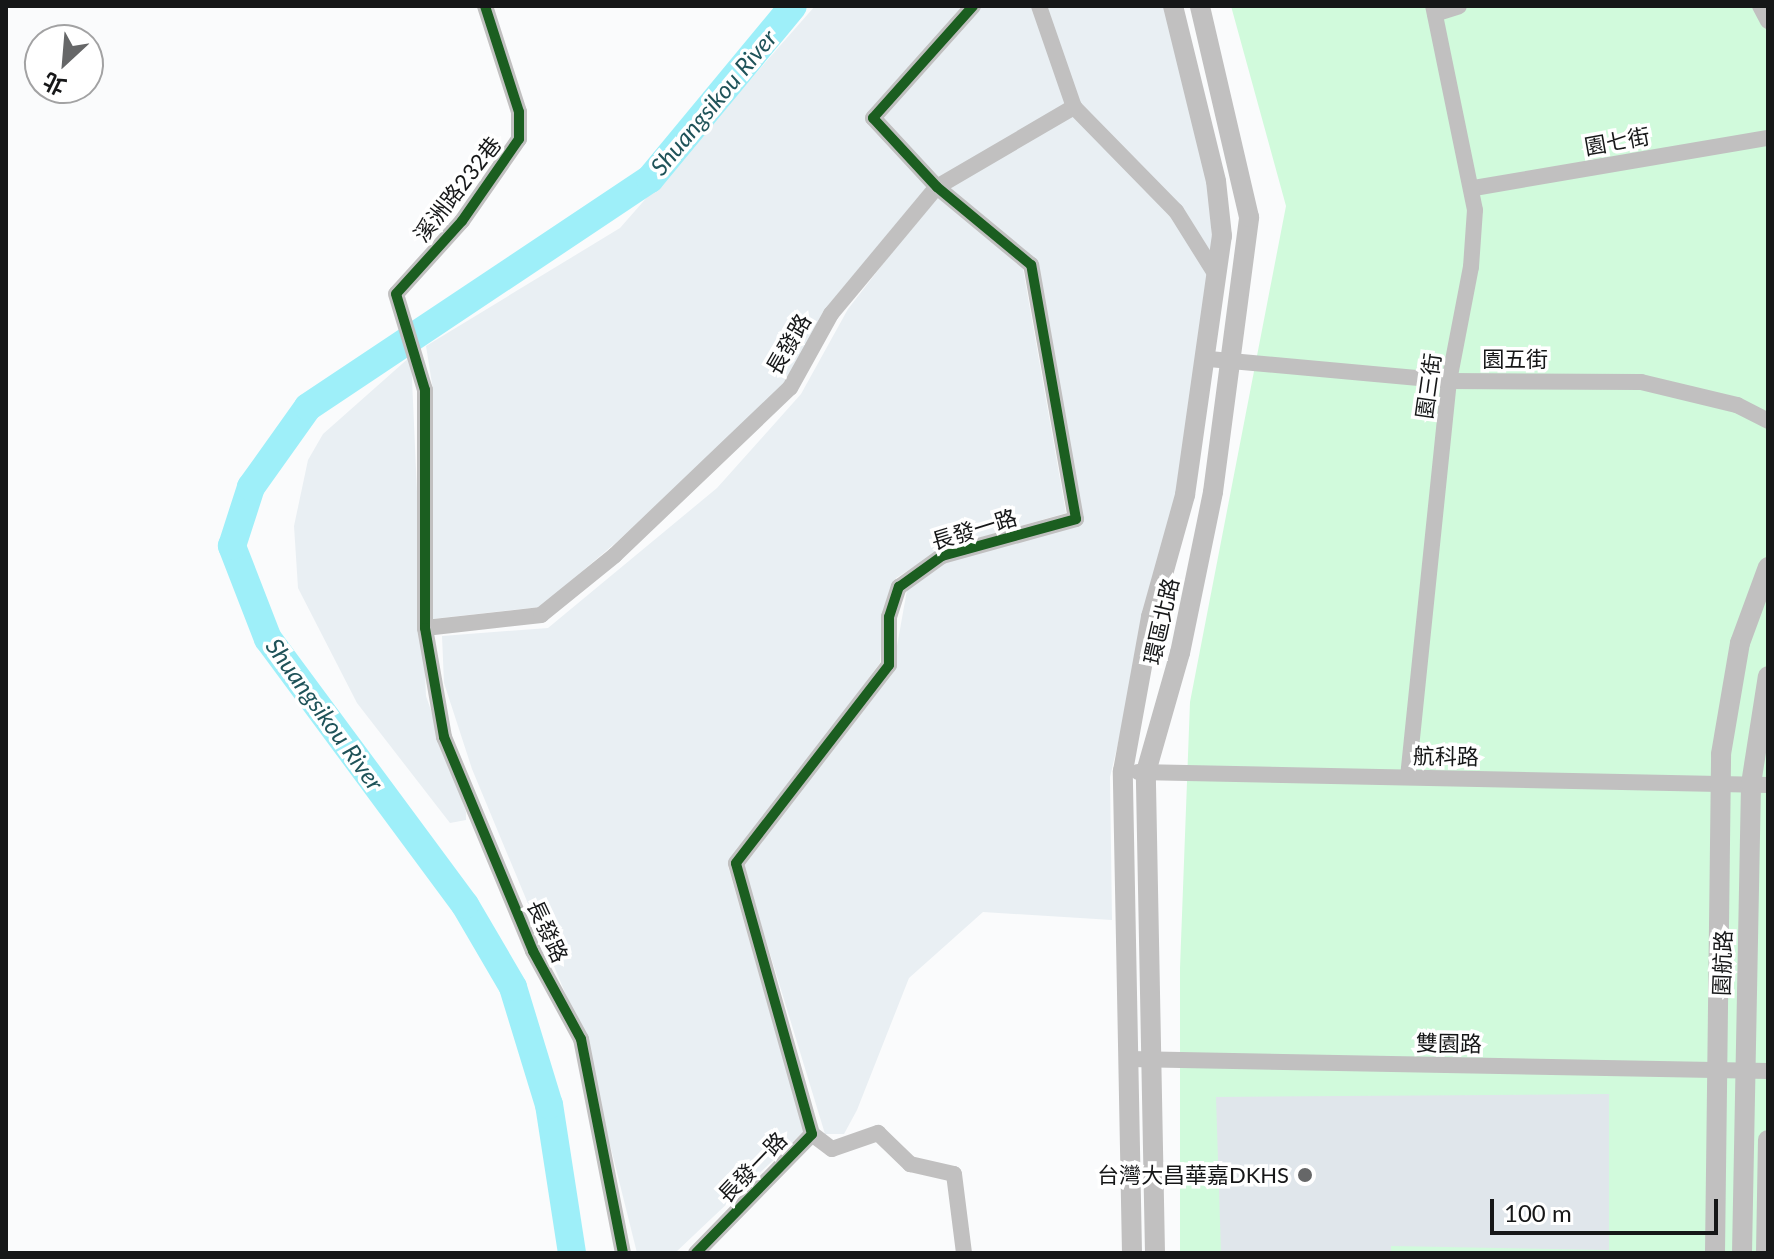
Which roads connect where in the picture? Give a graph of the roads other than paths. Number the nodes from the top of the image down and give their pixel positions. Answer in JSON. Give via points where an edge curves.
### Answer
{"nodes":[{"id":1,"x":485,"y":6,"type":"edge"},
{"id":2,"x":973,"y":6,"type":"edge"},
{"id":3,"x":1039,"y":6,"type":"edge"},
{"id":4,"x":1173,"y":6,"type":"edge"},
{"id":5,"x":1200,"y":6,"type":"edge"},
{"id":6,"x":1459,"y":6,"type":"edge"},
{"id":7,"x":1760,"y":6,"type":"edge"},
{"id":8,"x":1434,"y":10,"type":"edge"},
{"id":9,"x":1768,"y":21,"type":"edge"},
{"id":10,"x":1074,"y":107,"type":"junction"},
{"id":11,"x":1768,"y":138,"type":"edge"},
{"id":12,"x":937,"y":187,"type":"junction"},
{"id":13,"x":1474,"y":188,"type":"junction"},
{"id":14,"x":1216,"y":275,"type":"junction"},
{"id":15,"x":1234,"y":357,"type":"junction"},
{"id":16,"x":1209,"y":359,"type":"junction"},
{"id":17,"x":1449,"y":381,"type":"junction"},
{"id":18,"x":1768,"y":421,"type":"edge"},
{"id":19,"x":1768,"y":567,"type":"edge"},
{"id":20,"x":425,"y":628,"type":"junction"},
{"id":21,"x":1768,"y":676,"type":"edge"},
{"id":22,"x":1123,"y":771,"type":"junction"},
{"id":23,"x":1146,"y":772,"type":"junction"},
{"id":24,"x":1408,"y":777,"type":"junction"},
{"id":25,"x":1721,"y":784,"type":"junction"},
{"id":26,"x":1759,"y":785,"type":"edge"},
{"id":27,"x":1152,"y":1058,"type":"junction"},
{"id":28,"x":1129,"y":1059,"type":"junction"},
{"id":29,"x":1716,"y":1070,"type":"junction"},
{"id":30,"x":1743,"y":1071,"type":"junction"},
{"id":31,"x":1768,"y":1071,"type":"edge"},
{"id":32,"x":812,"y":1134,"type":"junction"},
{"id":33,"x":1768,"y":1140,"type":"edge"},
{"id":34,"x":623,"y":1253,"type":"edge"},
{"id":35,"x":696,"y":1253,"type":"edge"},
{"id":36,"x":964,"y":1253,"type":"edge"},
{"id":37,"x":1132,"y":1253,"type":"edge"},
{"id":38,"x":1155,"y":1253,"type":"edge"},
{"id":39,"x":1715,"y":1253,"type":"edge"},
{"id":40,"x":1742,"y":1253,"type":"edge"},
{"id":41,"x":1766,"y":1253,"type":"edge"}],
"edges":[{"from":1,"to":20,"type":"street","name":"溪洲路232巷","via":[[519,112],[519,139],[462,221],[396,294],[425,390]]},
{"from":2,"to":12,"type":"street","name":"長發一路","via":[[873,118]]},
{"from":3,"to":10,"type":"street"},
{"from":4,"to":14,"type":"street","name":"環區北路","via":[[1216,181],[1222,236]]},
{"from":5,"to":15,"type":"street","name":"環區北路","via":[[1249,217]]},
{"from":6,"to":8,"type":"street"},
{"from":7,"to":9,"type":"street"},
{"from":8,"to":13,"type":"street","name":"園三街"},
{"from":10,"to":12,"type":"street","name":"長發路"},
{"from":10,"to":14,"type":"street","via":[[1176,211]]},
{"from":11,"to":13,"type":"street","name":"園七街"},
{"from":12,"to":20,"type":"street","name":"長發路","via":[[831,314],[790,388],[615,555],[541,615]]},
{"from":12,"to":32,"type":"street","name":"長發一路","via":[[1031,265],[1076,519],[942,556],[899,587],[889,617],[889,665],[736,863]]},
{"from":13,"to":17,"type":"street","name":"園三街","via":[[1471,267]]},
{"from":14,"to":16,"type":"street","name":"環區北路"},
{"from":15,"to":16,"type":"street","name":"園五街"},
{"from":15,"to":17,"type":"street","name":"園五街"},
{"from":15,"to":23,"type":"street","name":"環區北路","via":[[1200,560]]},
{"from":16,"to":22,"type":"street","name":"環區北路"},
{"from":17,"to":18,"type":"street","name":"園五街","via":[[1641,382],[1737,405]]},
{"from":17,"to":24,"type":"street","name":"園三街"},
{"from":19,"to":25,"type":"street","via":[[1730,687]]},
{"from":20,"to":34,"type":"street","name":"長發路","via":[[444,737],[533,951],[581,1039]]},
{"from":21,"to":26,"type":"street","name":"園航路"},
{"from":22,"to":23,"type":"street","name":"航科路"},
{"from":22,"to":28,"type":"street","name":"環區北路"},
{"from":23,"to":24,"type":"street","name":"航科路"},
{"from":23,"to":27,"type":"street","name":"環區北路"},
{"from":24,"to":25,"type":"street","name":"航科路"},
{"from":25,"to":26,"type":"street","name":"航科路"},
{"from":25,"to":29,"type":"street"},
{"from":26,"to":30,"type":"street","name":"園航路"},
{"from":27,"to":28,"type":"street","name":"雙園路"},
{"from":27,"to":29,"type":"street","name":"雙園路"},
{"from":27,"to":38,"type":"street","name":"環區北路"},
{"from":28,"to":37,"type":"street","name":"環區北路"},
{"from":29,"to":30,"type":"street","name":"雙園路"},
{"from":29,"to":39,"type":"street"},
{"from":30,"to":31,"type":"street","name":"雙園路"},
{"from":30,"to":40,"type":"street","name":"園航路"},
{"from":32,"to":35,"type":"street","name":"長發一路"},
{"from":32,"to":36,"type":"street","via":[[822,1147],[832,1149],[878,1133],[910,1164],[954,1174]]},
{"from":33,"to":41,"type":"street"}]}
